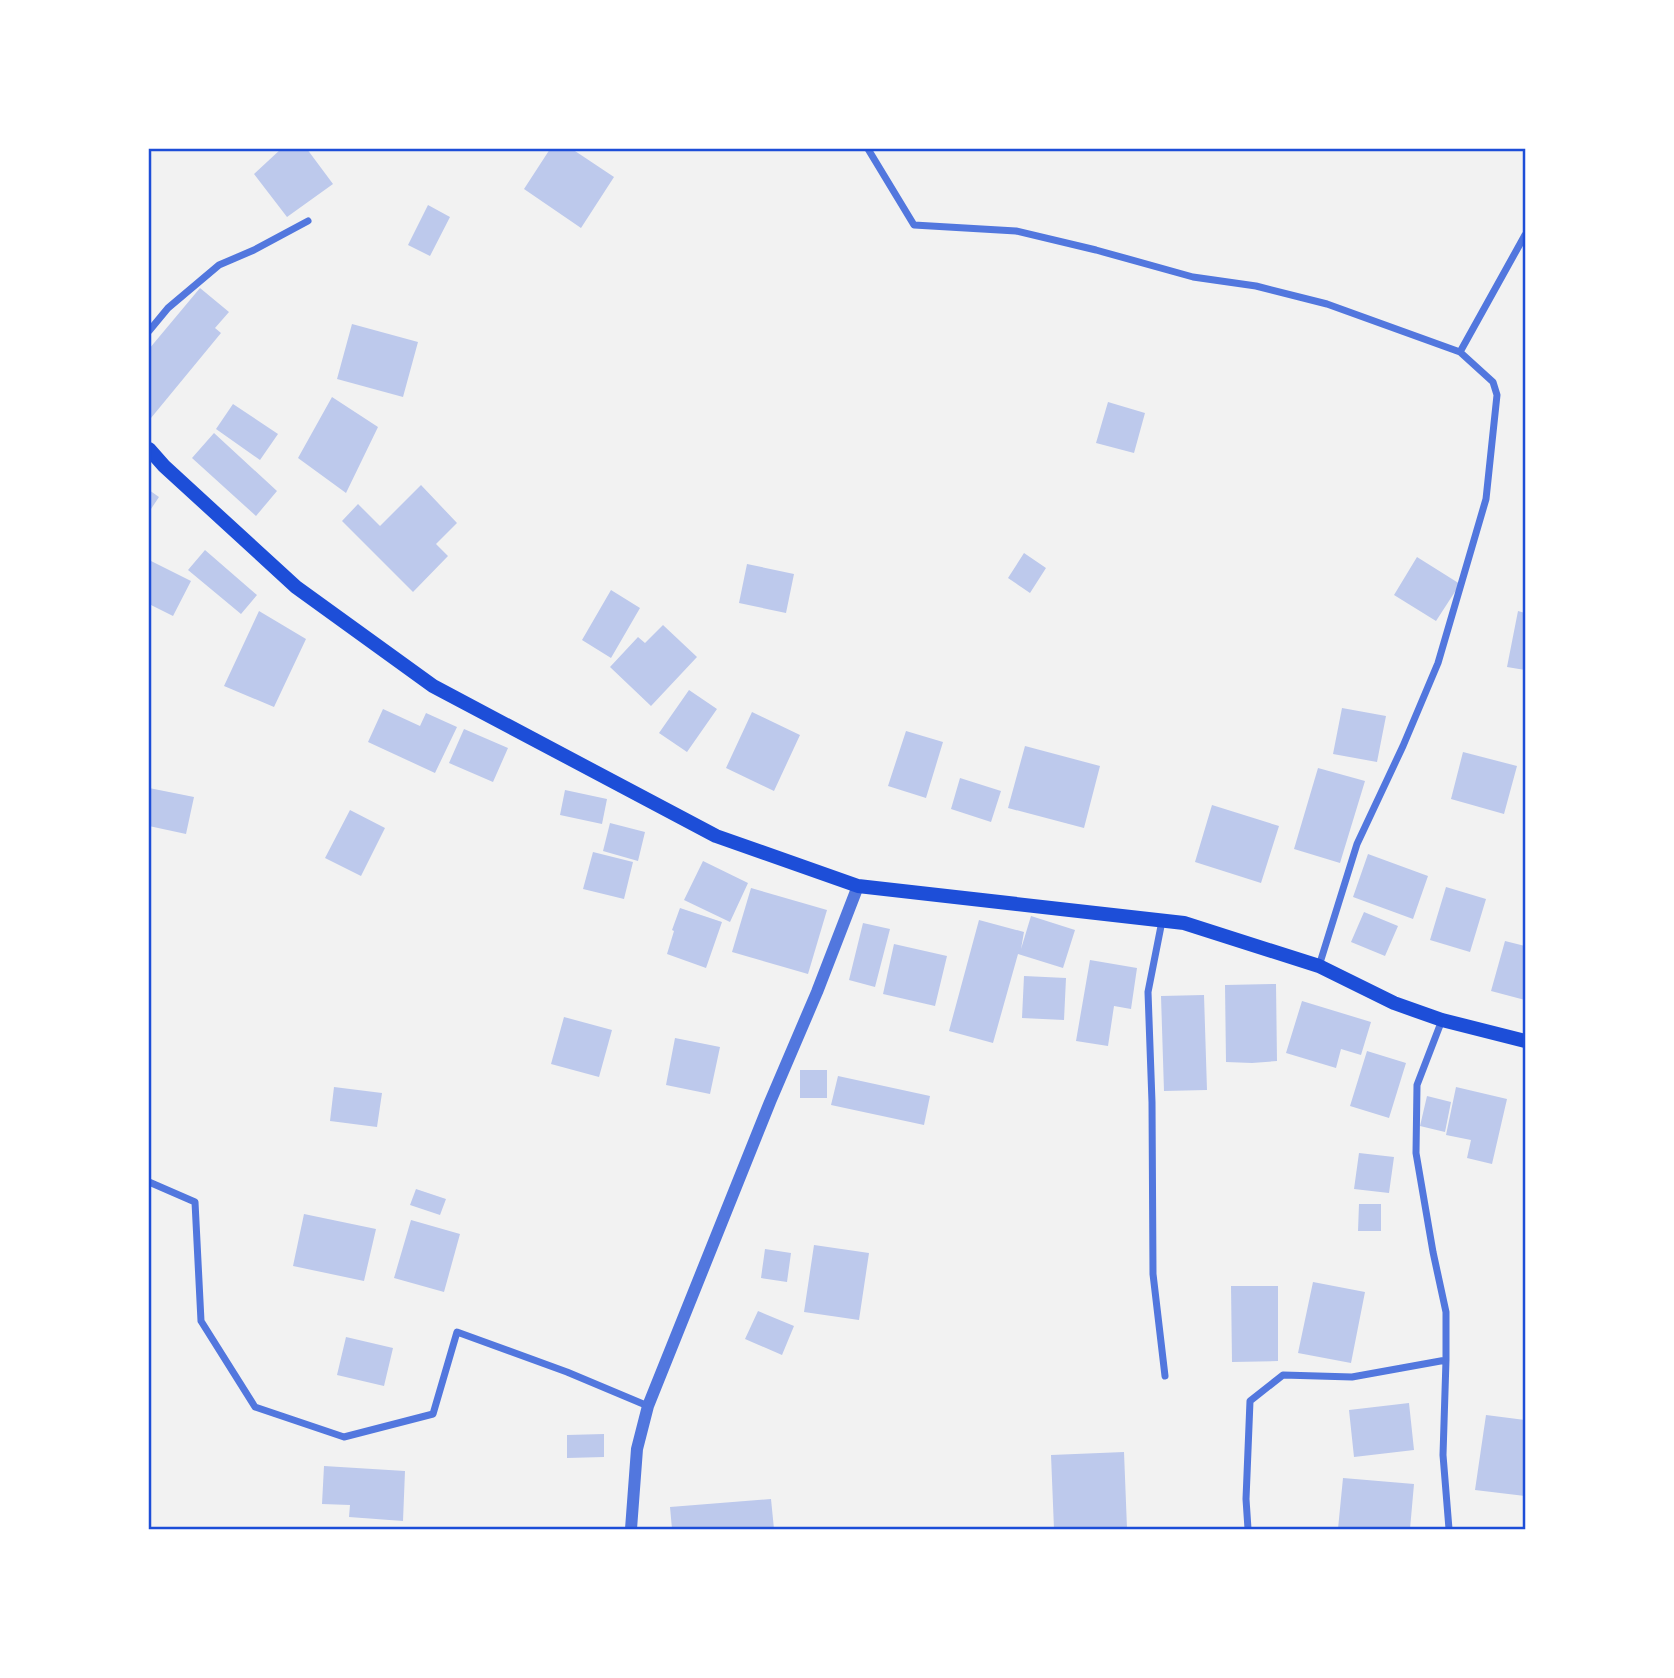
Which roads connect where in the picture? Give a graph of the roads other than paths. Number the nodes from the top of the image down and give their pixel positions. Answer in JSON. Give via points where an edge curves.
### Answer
{"nodes":[{"id":1,"x":867,"y":149,"type":"edge"},
{"id":2,"x":308,"y":221,"type":"dead end"},
{"id":3,"x":1525,"y":235,"type":"edge"},
{"id":4,"x":149,"y":331,"type":"edge"},
{"id":5,"x":1460,"y":352,"type":"junction"},
{"id":6,"x":149,"y":449,"type":"edge"},
{"id":7,"x":858,"y":886,"type":"junction"},
{"id":8,"x":1162,"y":920,"type":"junction"},
{"id":9,"x":1319,"y":966,"type":"junction"},
{"id":10,"x":1442,"y":1020,"type":"junction"},
{"id":11,"x":1525,"y":1041,"type":"edge"},
{"id":12,"x":149,"y":1182,"type":"edge"},
{"id":13,"x":1446,"y":1360,"type":"junction"},
{"id":14,"x":1166,"y":1376,"type":"dead end"},
{"id":15,"x":648,"y":1406,"type":"junction"},
{"id":16,"x":631,"y":1529,"type":"edge"},
{"id":17,"x":1248,"y":1529,"type":"edge"},
{"id":18,"x":1449,"y":1529,"type":"edge"}],
"edges":[{"from":1,"to":5,"type":"street","via":[[914,225],[1016,231],[1193,277],[1255,286],[1327,304]]},
{"from":2,"to":4,"type":"street","via":[[219,265],[168,308]]},
{"from":3,"to":5,"type":"street"},
{"from":5,"to":9,"type":"street","via":[[1493,382],[1497,395],[1486,499],[1438,663],[1357,844]]},
{"from":6,"to":7,"type":"main road","via":[[296,587],[433,686],[716,836]]},
{"from":7,"to":8,"type":"main road"},
{"from":7,"to":15,"type":"street"},
{"from":8,"to":9,"type":"main road"},
{"from":8,"to":14,"type":"street","via":[[1148,992],[1153,1274]]},
{"from":9,"to":10,"type":"main road","via":[[1394,1003]]},
{"from":10,"to":11,"type":"main road"},
{"from":10,"to":13,"type":"street","via":[[1417,1086],[1416,1153],[1446,1312]]},
{"from":12,"to":15,"type":"street","via":[[195,1202],[201,1321],[255,1407],[344,1437],[433,1414],[457,1332]]},
{"from":13,"to":17,"type":"street","via":[[1352,1377],[1283,1375],[1250,1401]]},
{"from":13,"to":18,"type":"street","via":[[1443,1455]]},
{"from":15,"to":16,"type":"street","via":[[637,1450]]}]}
